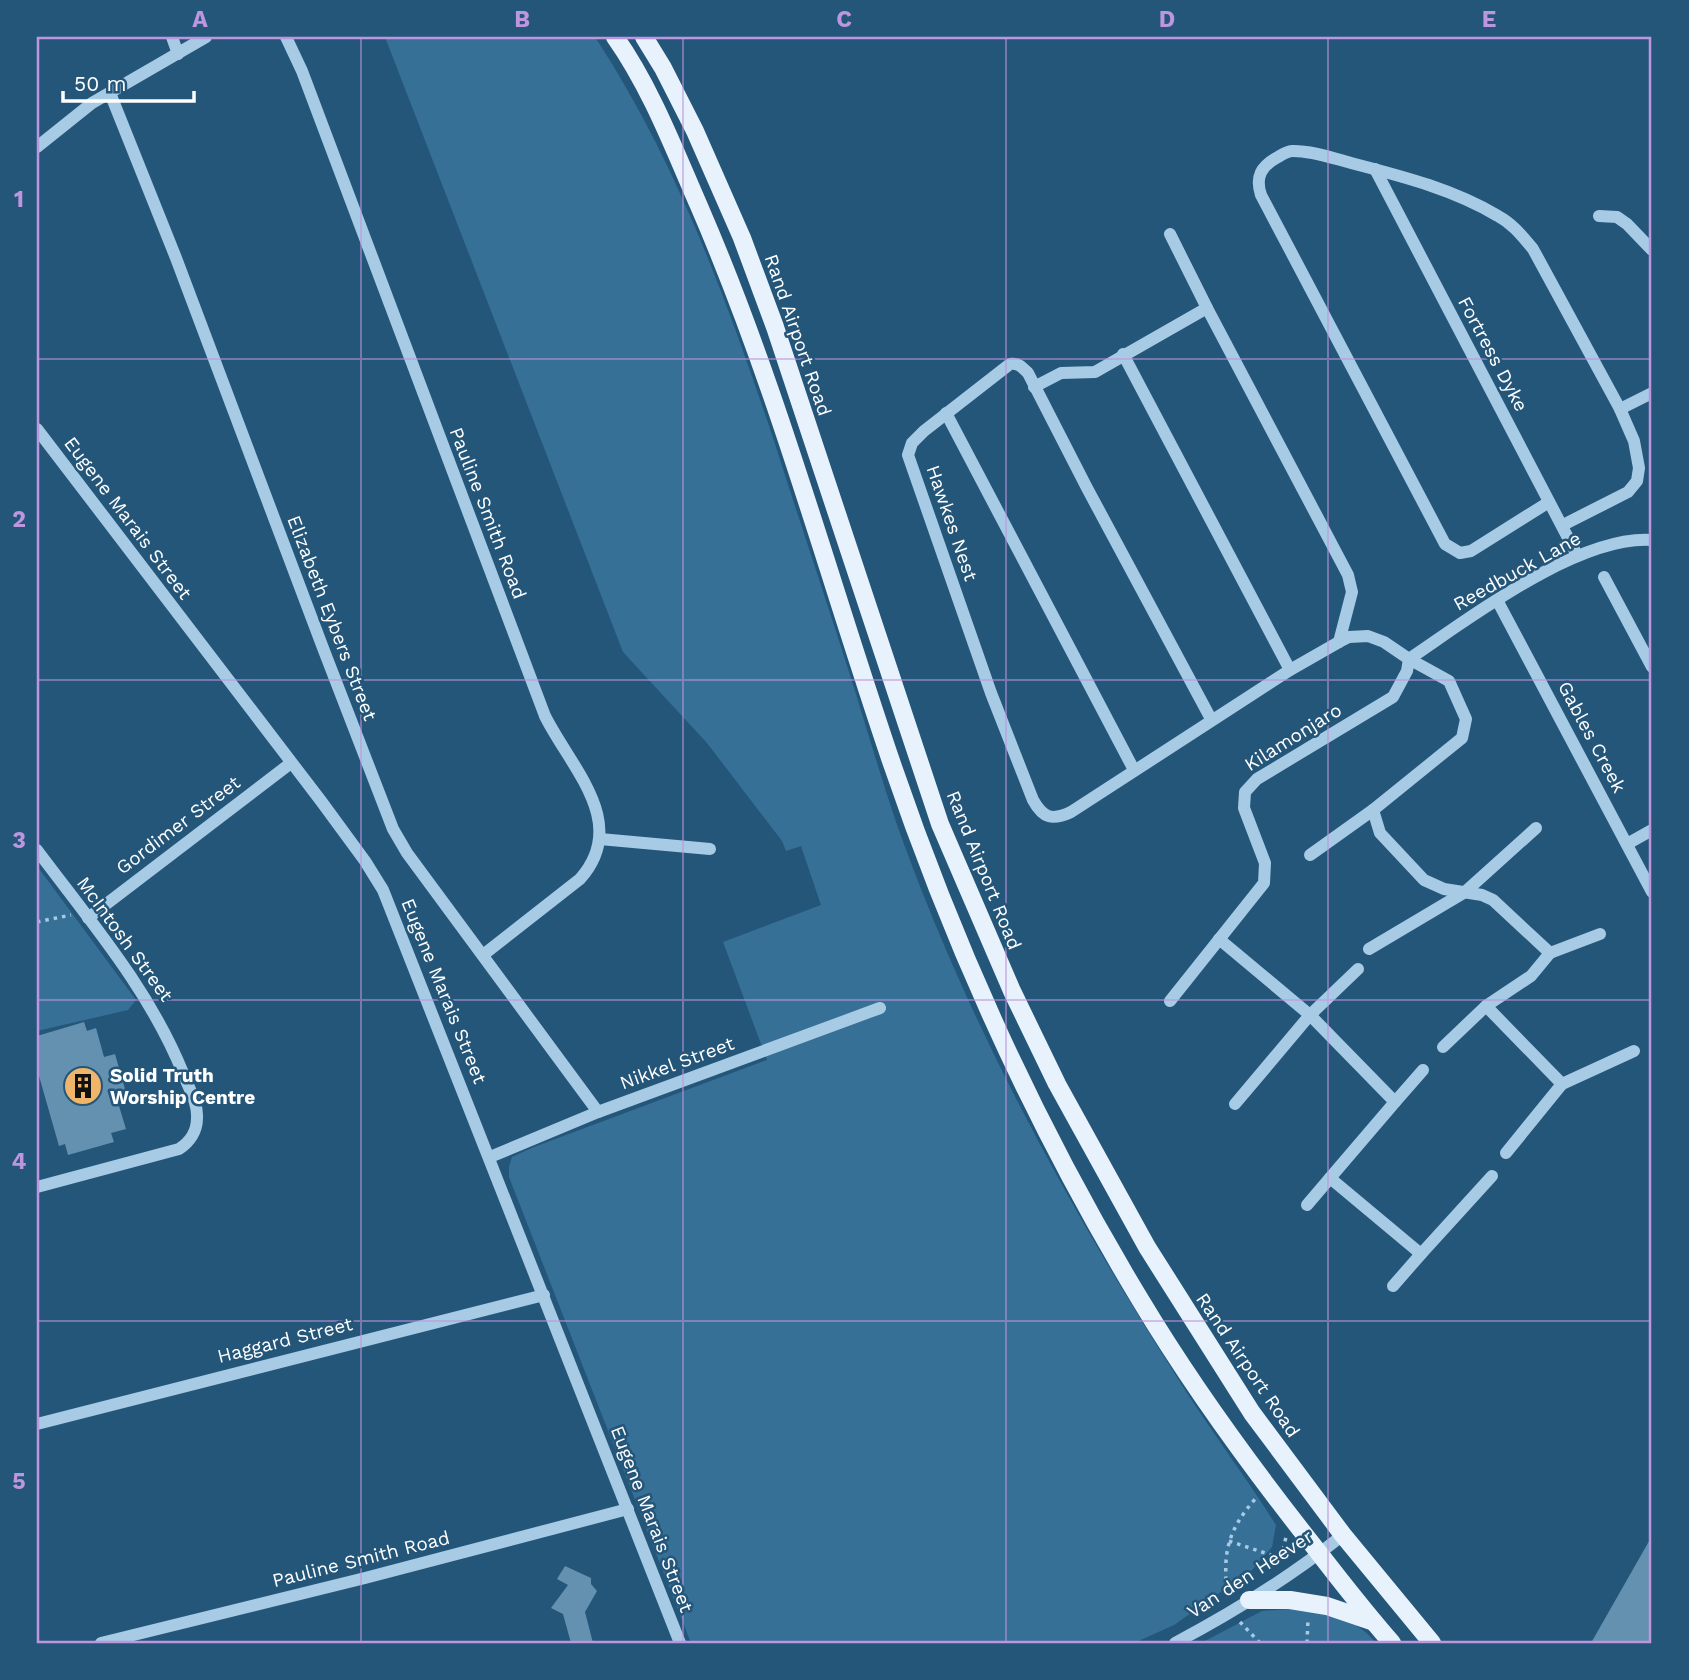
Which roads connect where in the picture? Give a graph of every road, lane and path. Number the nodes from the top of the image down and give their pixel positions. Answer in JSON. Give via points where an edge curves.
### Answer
{"nodes":[{"id":1,"x":172,"y":37,"type":"edge"},
{"id":2,"x":206,"y":37,"type":"edge"},
{"id":3,"x":286,"y":37,"type":"edge"},
{"id":4,"x":615,"y":37,"type":"edge"},
{"id":5,"x":644,"y":37,"type":"edge"},
{"id":6,"x":178,"y":54,"type":"junction"},
{"id":7,"x":110,"y":93,"type":"junction"},
{"id":8,"x":37,"y":147,"type":"edge"},
{"id":9,"x":1375,"y":169,"type":"junction"},
{"id":10,"x":1599,"y":216,"type":"dead end"},
{"id":11,"x":1170,"y":234,"type":"dead end"},
{"id":12,"x":1652,"y":250,"type":"edge"},
{"id":13,"x":1207,"y":307,"type":"junction"},
{"id":14,"x":1123,"y":354,"type":"junction"},
{"id":15,"x":1034,"y":387,"type":"junction"},
{"id":16,"x":1652,"y":393,"type":"edge"},
{"id":17,"x":1620,"y":410,"type":"junction"},
{"id":18,"x":946,"y":413,"type":"junction"},
{"id":19,"x":37,"y":429,"type":"edge"},
{"id":20,"x":1549,"y":502,"type":"junction"},
{"id":21,"x":1563,"y":524,"type":"junction"},
{"id":22,"x":1652,"y":540,"type":"edge"},
{"id":23,"x":1577,"y":555,"type":"junction"},
{"id":24,"x":1604,"y":577,"type":"dead end"},
{"id":25,"x":1497,"y":600,"type":"junction"},
{"id":26,"x":1339,"y":642,"type":"junction"},
{"id":27,"x":1409,"y":659,"type":"junction"},
{"id":28,"x":1652,"y":667,"type":"edge"},
{"id":29,"x":1290,"y":670,"type":"junction"},
{"id":30,"x":1211,"y":719,"type":"junction"},
{"id":31,"x":291,"y":763,"type":"junction"},
{"id":32,"x":1134,"y":770,"type":"junction"},
{"id":33,"x":1373,"y":810,"type":"junction"},
{"id":34,"x":1536,"y":828,"type":"dead end"},
{"id":35,"x":1652,"y":830,"type":"edge"},
{"id":36,"x":600,"y":839,"type":"junction"},
{"id":37,"x":1627,"y":844,"type":"junction"},
{"id":38,"x":710,"y":849,"type":"dead end"},
{"id":39,"x":37,"y":850,"type":"edge"},
{"id":40,"x":1310,"y":855,"type":"dead end"},
{"id":41,"x":1465,"y":892,"type":"junction"},
{"id":42,"x":1652,"y":892,"type":"edge"},
{"id":43,"x":86,"y":916,"type":"junction"},
{"id":44,"x":37,"y":922,"type":"edge"},
{"id":45,"x":1600,"y":933,"type":"dead end"},
{"id":46,"x":1219,"y":939,"type":"junction"},
{"id":47,"x":1369,"y":949,"type":"dead end"},
{"id":48,"x":1549,"y":953,"type":"junction"},
{"id":49,"x":483,"y":955,"type":"junction"},
{"id":50,"x":1358,"y":969,"type":"dead end"},
{"id":51,"x":1170,"y":1001,"type":"dead end"},
{"id":52,"x":1486,"y":1006,"type":"junction"},
{"id":53,"x":880,"y":1008,"type":"dead end"},
{"id":54,"x":1310,"y":1015,"type":"junction"},
{"id":55,"x":1443,"y":1047,"type":"dead end"},
{"id":56,"x":1634,"y":1051,"type":"dead end"},
{"id":57,"x":1423,"y":1070,"type":"dead end"},
{"id":58,"x":1562,"y":1084,"type":"junction"},
{"id":59,"x":1395,"y":1102,"type":"junction"},
{"id":60,"x":1235,"y":1104,"type":"dead end"},
{"id":61,"x":598,"y":1112,"type":"junction"},
{"id":62,"x":1506,"y":1153,"type":"dead end"},
{"id":63,"x":490,"y":1157,"type":"junction"},
{"id":64,"x":1492,"y":1176,"type":"dead end"},
{"id":65,"x":1329,"y":1178,"type":"junction"},
{"id":66,"x":37,"y":1187,"type":"edge"},
{"id":67,"x":1307,"y":1205,"type":"dead end"},
{"id":68,"x":1421,"y":1254,"type":"junction"},
{"id":69,"x":1393,"y":1286,"type":"dead end"},
{"id":70,"x":544,"y":1294,"type":"junction"},
{"id":71,"x":37,"y":1424,"type":"edge"},
{"id":72,"x":1267,"y":1485,"type":"junction"},
{"id":73,"x":1281,"y":1503,"type":"junction"},
{"id":74,"x":628,"y":1509,"type":"junction"},
{"id":75,"x":1343,"y":1535,"type":"junction"},
{"id":76,"x":1229,"y":1541,"type":"junction"},
{"id":77,"x":1320,"y":1554,"type":"junction"},
{"id":78,"x":1280,"y":1558,"type":"junction"},
{"id":79,"x":1274,"y":1569,"type":"dead end"},
{"id":80,"x":1249,"y":1600,"type":"junction"},
{"id":81,"x":1308,"y":1603,"type":"junction"},
{"id":82,"x":1231,"y":1611,"type":"junction"},
{"id":83,"x":1374,"y":1622,"type":"junction"},
{"id":84,"x":102,"y":1643,"type":"edge"},
{"id":85,"x":680,"y":1643,"type":"edge"},
{"id":86,"x":1175,"y":1643,"type":"edge"},
{"id":87,"x":1260,"y":1643,"type":"edge"},
{"id":88,"x":1307,"y":1643,"type":"edge"},
{"id":89,"x":1392,"y":1643,"type":"edge"},
{"id":90,"x":1432,"y":1643,"type":"edge"}],
"edges":[{"from":1,"to":6,"type":"street"},
{"from":2,"to":6,"type":"street"},
{"from":3,"to":36,"type":"street","name":"Pauline Smith Road","via":[[545,716],[594,801]]},
{"from":4,"to":72,"type":"main road","via":[[656,108],[732,283],[892,762],[981,996],[1040,1117],[1140,1300],[1203,1398]]},
{"from":5,"to":75,"type":"main road","name":"Rand Airport Road","via":[[695,131],[741,238],[940,824],[1012,991],[1069,1107],[1147,1247],[1252,1413]]},
{"from":6,"to":7,"type":"street"},
{"from":7,"to":8,"type":"street"},
{"from":7,"to":49,"type":"street","name":"Elizabeth Eybers Street","via":[[384,810],[407,853]]},
{"from":9,"to":17,"type":"street","via":[[1440,188],[1517,230],[1533,249]]},
{"from":9,"to":20,"type":"street","name":"Fortress Dyke"},
{"from":9,"to":20,"type":"street","via":[[1289,151],[1268,163],[1257,183],[1445,544],[1460,553],[1471,551]]},
{"from":10,"to":12,"type":"street","via":[[1617,217],[1628,224]]},
{"from":11,"to":13,"type":"street"},
{"from":13,"to":14,"type":"street"},
{"from":13,"to":26,"type":"street","via":[[1348,575],[1352,592]]},
{"from":14,"to":15,"type":"street","via":[[1095,372],[1061,373]]},
{"from":14,"to":29,"type":"street"},
{"from":15,"to":18,"type":"street","name":"Hawkes Nest","via":[[1022,366],[1010,364]]},
{"from":15,"to":30,"type":"street","name":"Hawkes Nest"},
{"from":16,"to":17,"type":"street"},
{"from":17,"to":21,"type":"street","via":[[1634,442],[1637,481],[1628,492]]},
{"from":18,"to":32,"type":"street"},
{"from":18,"to":32,"type":"street","name":"Hawkes Nest","via":[[912,443],[908,455],[1033,800],[1040,812],[1061,817]]},
{"from":19,"to":31,"type":"street","name":"Eugene Marais Street"},
{"from":20,"to":21,"type":"street","name":"Fortress Dyke"},
{"from":21,"to":23,"type":"street","name":"Fortress Dyke"},
{"from":22,"to":23,"type":"street","name":"Reedbuck Lane","via":[[1635,539]]},
{"from":23,"to":25,"type":"street","name":"Reedbuck Lane"},
{"from":24,"to":28,"type":"street"},
{"from":25,"to":27,"type":"street","name":"Reedbuck Lane"},
{"from":25,"to":37,"type":"street","name":"Gables Creek"},
{"from":26,"to":27,"type":"street","name":"Hawkes Nest","via":[[1368,636]]},
{"from":26,"to":29,"type":"street","name":"Hawkes Nest"},
{"from":27,"to":33,"type":"street","name":"Hawkes Nest","via":[[1449,681],[1466,719],[1462,738]]},
{"from":27,"to":46,"type":"street","name":"Kilamonjaro","via":[[1393,697],[1257,779],[1245,792],[1244,808],[1265,863],[1264,883]]},
{"from":29,"to":30,"type":"street","name":"Hawkes Nest"},
{"from":30,"to":32,"type":"street","name":"Hawkes Nest"},
{"from":31,"to":43,"type":"street","name":"Gordimer Street"},
{"from":31,"to":63,"type":"street","name":"Eugene Marais Street","via":[[383,890]]},
{"from":33,"to":40,"type":"street","name":"Hawkes Nest"},
{"from":33,"to":41,"type":"street","via":[[1380,833],[1424,880]]},
{"from":34,"to":41,"type":"street"},
{"from":35,"to":37,"type":"street"},
{"from":36,"to":38,"type":"street"},
{"from":36,"to":49,"type":"street","via":[[596,857],[580,879]]},
{"from":37,"to":42,"type":"street","name":"Gables Creek"},
{"from":39,"to":43,"type":"street","name":"McIntosh Street"},
{"from":41,"to":47,"type":"street"},
{"from":41,"to":48,"type":"street","via":[[1493,900]]},
{"from":43,"to":44,"type":"path"},
{"from":43,"to":66,"type":"street","name":"McIntosh Street","via":[[157,1016],[194,1099],[197,1122],[188,1142],[179,1149]]},
{"from":45,"to":48,"type":"street"},
{"from":46,"to":51,"type":"street","name":"Kilamonjaro"},
{"from":46,"to":54,"type":"street"},
{"from":48,"to":52,"type":"street","via":[[1531,976]]},
{"from":49,"to":61,"type":"street","name":"Elizabeth Eybers Street"},
{"from":50,"to":54,"type":"street"},
{"from":52,"to":55,"type":"street"},
{"from":52,"to":58,"type":"street"},
{"from":53,"to":61,"type":"street","name":"Nikkel Street"},
{"from":54,"to":59,"type":"street"},
{"from":54,"to":60,"type":"street"},
{"from":56,"to":58,"type":"street"},
{"from":57,"to":59,"type":"street"},
{"from":58,"to":62,"type":"street"},
{"from":59,"to":65,"type":"street"},
{"from":61,"to":63,"type":"street","name":"Nikkel Street"},
{"from":63,"to":70,"type":"street","name":"Eugene Marais Street"},
{"from":64,"to":68,"type":"street"},
{"from":65,"to":67,"type":"street"},
{"from":65,"to":68,"type":"street"},
{"from":68,"to":69,"type":"street"},
{"from":70,"to":71,"type":"street","name":"Haggard Street"},
{"from":70,"to":74,"type":"street","name":"Eugene Marais Street"},
{"from":72,"to":73,"type":"main road"},
{"from":72,"to":76,"type":"path","via":[[1232,1530]]},
{"from":73,"to":77,"type":"main road"},
{"from":73,"to":78,"type":"path","via":[[1286,1540]]},
{"from":74,"to":84,"type":"street","name":"Pauline Smith Road"},
{"from":74,"to":85,"type":"street","name":"Eugene Marais Street"},
{"from":75,"to":77,"type":"street","name":"Van den Heever"},
{"from":75,"to":90,"type":"main road","name":"Rand Airport Road"},
{"from":76,"to":78,"type":"path"},
{"from":76,"to":82,"type":"path","via":[[1225,1573]]},
{"from":77,"to":80,"type":"street","name":"Van den Heever"},
{"from":77,"to":83,"type":"main road"},
{"from":78,"to":79,"type":"path"},
{"from":80,"to":81,"type":"main road"},
{"from":80,"to":82,"type":"street","name":"Van den Heever"},
{"from":81,"to":83,"type":"main road"},
{"from":81,"to":88,"type":"path"},
{"from":82,"to":86,"type":"street","name":"Van den Heever"},
{"from":82,"to":87,"type":"path"},
{"from":83,"to":89,"type":"main road"}]}
